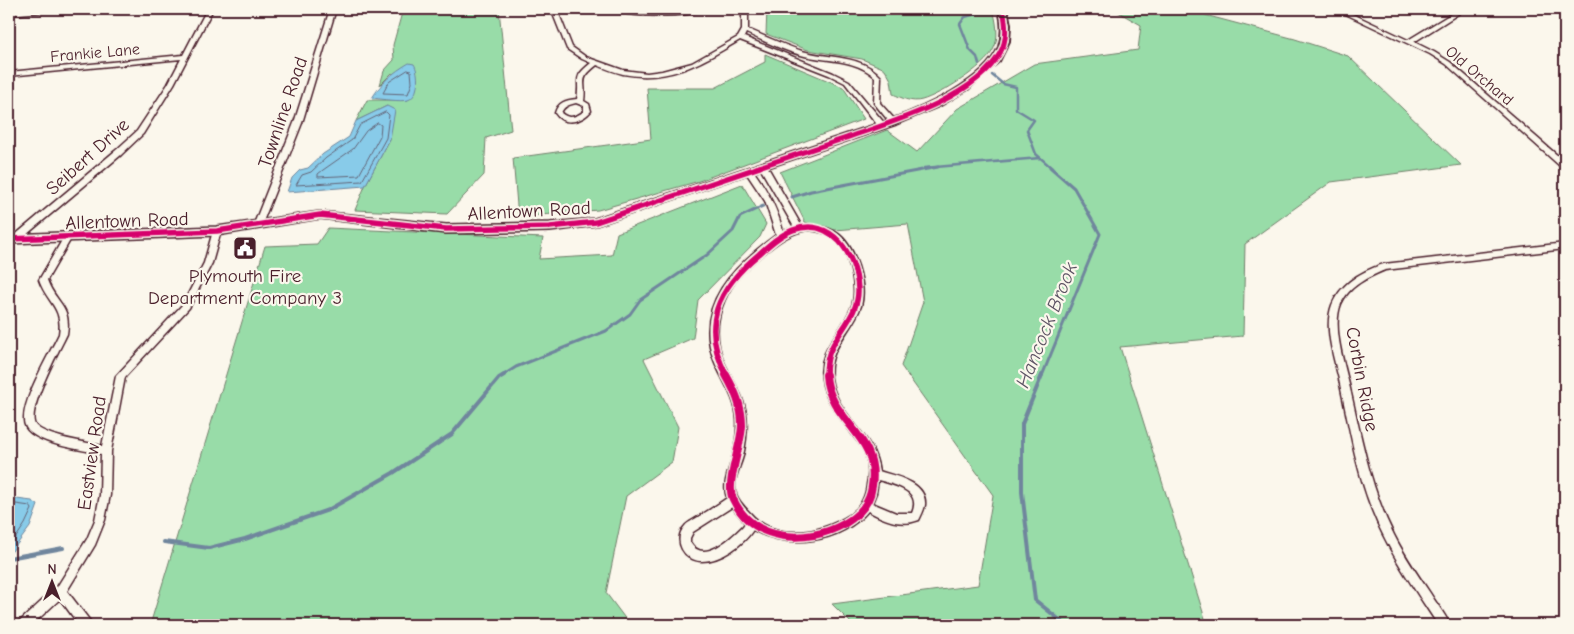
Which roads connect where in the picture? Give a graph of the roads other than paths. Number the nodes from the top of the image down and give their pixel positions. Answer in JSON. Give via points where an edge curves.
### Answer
{"nodes":[{"id":1,"x":52,"y":9,"type":"edge"},
{"id":2,"x":210,"y":9,"type":"edge"},
{"id":3,"x":333,"y":9,"type":"edge"},
{"id":4,"x":554,"y":9,"type":"edge"},
{"id":5,"x":614,"y":9,"type":"edge"},
{"id":6,"x":701,"y":9,"type":"edge"},
{"id":7,"x":745,"y":9,"type":"edge"},
{"id":8,"x":1003,"y":9,"type":"edge"},
{"id":9,"x":1338,"y":9,"type":"edge"},
{"id":10,"x":1463,"y":9,"type":"edge"},
{"id":11,"x":9,"y":13,"type":"edge"},
{"id":12,"x":745,"y":30,"type":"junction"},
{"id":13,"x":740,"y":38,"type":"junction"},
{"id":14,"x":1409,"y":42,"type":"junction"},
{"id":15,"x":184,"y":57,"type":"junction"},
{"id":16,"x":596,"y":62,"type":"junction"},
{"id":17,"x":9,"y":74,"type":"edge"},
{"id":18,"x":580,"y":102,"type":"dead end"},
{"id":19,"x":893,"y":122,"type":"junction"},
{"id":20,"x":882,"y":125,"type":"junction"},
{"id":21,"x":763,"y":166,"type":"junction"},
{"id":22,"x":1565,"y":166,"type":"edge"},
{"id":23,"x":749,"y":171,"type":"junction"},
{"id":24,"x":258,"y":224,"type":"junction"},
{"id":25,"x":798,"y":228,"type":"junction"},
{"id":26,"x":217,"y":231,"type":"junction"},
{"id":27,"x":780,"y":235,"type":"junction"},
{"id":28,"x":68,"y":237,"type":"junction"},
{"id":29,"x":13,"y":238,"type":"edge"},
{"id":30,"x":1565,"y":246,"type":"edge"},
{"id":31,"x":106,"y":451,"type":"junction"},
{"id":32,"x":876,"y":475,"type":"junction"},
{"id":33,"x":733,"y":500,"type":"junction"},
{"id":34,"x":867,"y":506,"type":"junction"},
{"id":35,"x":752,"y":524,"type":"junction"},
{"id":36,"x":61,"y":591,"type":"junction"},
{"id":37,"x":24,"y":625,"type":"edge"},
{"id":38,"x":86,"y":625,"type":"edge"},
{"id":39,"x":1444,"y":625,"type":"edge"}],
"edges":[{"from":1,"to":11,"type":"street"},
{"from":2,"to":15,"type":"street","name":"Seibert Drive"},
{"from":3,"to":24,"type":"street","name":"Townline Road","via":[[298,123]]},
{"from":4,"to":16,"type":"street","via":[[568,48]]},
{"from":5,"to":6,"type":"street","via":[[652,15]]},
{"from":7,"to":12,"type":"street"},
{"from":8,"to":19,"type":"street","name":"Allentown Road","via":[[1004,43],[990,66],[941,104]]},
{"from":9,"to":14,"type":"street","name":"Old Orchard"},
{"from":10,"to":14,"type":"street"},
{"from":12,"to":13,"type":"street"},
{"from":12,"to":19,"type":"street","via":[[805,54],[847,61],[873,71],[878,77],[879,106]]},
{"from":13,"to":16,"type":"street","via":[[694,64],[662,74],[622,72]]},
{"from":13,"to":20,"type":"street","via":[[840,78],[854,89]]},
{"from":14,"to":22,"type":"street","name":"Old Orchard","via":[[1448,63]]},
{"from":15,"to":17,"type":"street","name":"Frankie Lane"},
{"from":15,"to":29,"type":"street","name":"Seibert Drive","via":[[161,102],[140,132]]},
{"from":16,"to":18,"type":"street","via":[[580,75]]},
{"from":19,"to":20,"type":"street","name":"Allentown Road"},
{"from":20,"to":21,"type":"street","name":"Allentown Road"},
{"from":21,"to":23,"type":"street","name":"Allentown Road"},
{"from":21,"to":25,"type":"street"},
{"from":23,"to":24,"type":"street","name":"Allentown Road","via":[[633,211],[586,223],[550,227],[446,229],[320,215]]},
{"from":23,"to":27,"type":"street","via":[[768,196]]},
{"from":24,"to":26,"type":"street","name":"Allentown Road"},
{"from":25,"to":27,"type":"street"},
{"from":25,"to":32,"type":"street","via":[[817,229],[837,237],[855,267],[856,306],[834,340],[826,360],[827,386],[836,406],[871,452]]},
{"from":26,"to":28,"type":"street","name":"Allentown Road"},
{"from":26,"to":31,"type":"street","name":"Eastview Road","via":[[204,271],[186,306],[121,376]]},
{"from":27,"to":33,"type":"street","via":[[738,271],[722,292],[715,308],[713,332],[717,354],[742,411],[731,486]]},
{"from":28,"to":29,"type":"street","name":"Allentown Road"},
{"from":28,"to":31,"type":"street","via":[[43,280],[44,287],[64,312],[66,323],[33,398],[27,420],[31,428],[40,434]]},
{"from":30,"to":39,"type":"street","name":"Corbin Ridge","via":[[1384,267],[1358,278],[1340,298],[1333,316],[1344,382],[1377,511],[1400,556]]},
{"from":31,"to":36,"type":"street","name":"Eastview Road","via":[[105,495],[100,520],[91,542]]},
{"from":32,"to":34,"type":"street"},
{"from":32,"to":34,"type":"street","via":[[915,490],[920,499],[920,509],[914,517],[904,520]]},
{"from":33,"to":35,"type":"street"},
{"from":33,"to":35,"type":"street","via":[[689,529],[684,536],[684,545],[690,553],[708,556],[728,547]]},
{"from":34,"to":35,"type":"street","via":[[845,523],[826,532],[796,537],[769,533]]},
{"from":36,"to":37,"type":"street","name":"Eastview Road"},
{"from":36,"to":38,"type":"street"}]}
